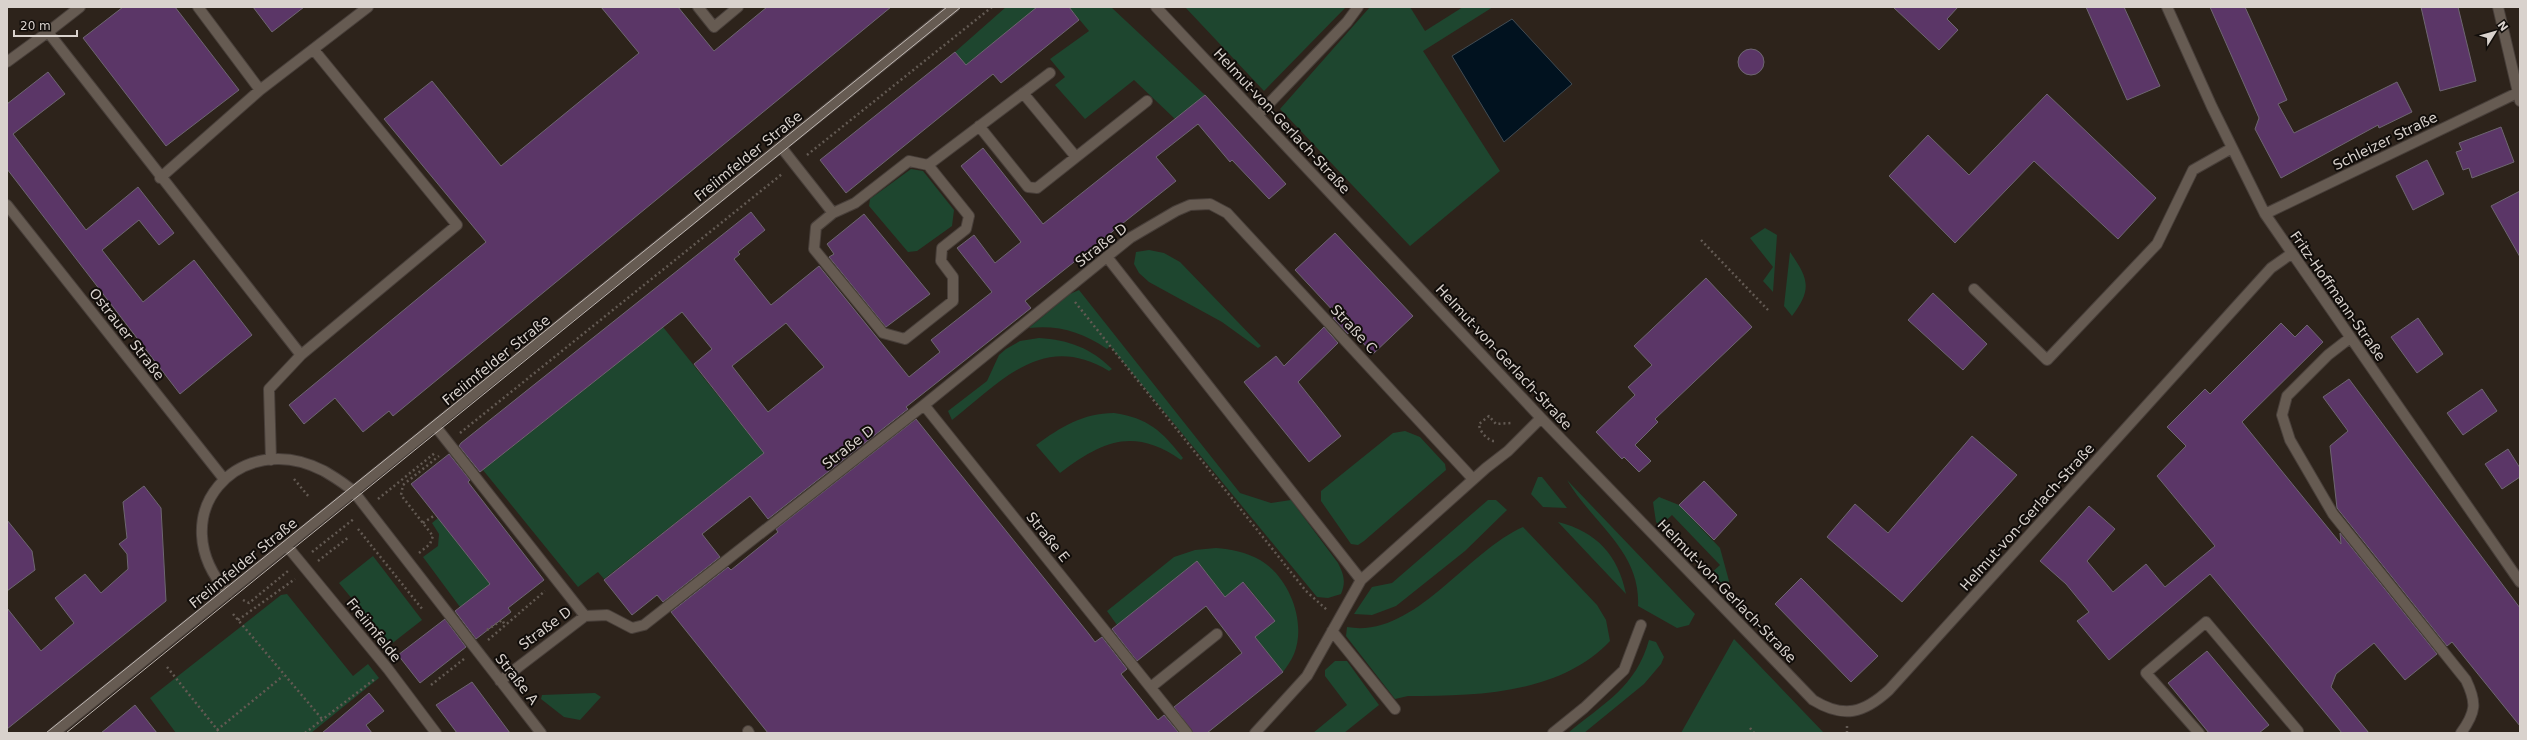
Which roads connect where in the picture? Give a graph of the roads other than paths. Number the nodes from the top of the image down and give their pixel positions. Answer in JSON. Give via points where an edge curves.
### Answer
{"nodes":[{"id":1,"x":80,"y":7,"type":"edge"},
{"id":2,"x":198,"y":7,"type":"edge"},
{"id":3,"x":368,"y":7,"type":"edge"},
{"id":4,"x":698,"y":7,"type":"edge"},
{"id":5,"x":738,"y":7,"type":"edge"},
{"id":6,"x":954,"y":7,"type":"edge"},
{"id":7,"x":1156,"y":7,"type":"edge"},
{"id":8,"x":1358,"y":7,"type":"edge"},
{"id":9,"x":2167,"y":7,"type":"edge"},
{"id":10,"x":2498,"y":7,"type":"edge"},
{"id":11,"x":48,"y":32,"type":"junction"},
{"id":12,"x":314,"y":50,"type":"junction"},
{"id":13,"x":7,"y":62,"type":"edge"},
{"id":14,"x":1050,"y":73,"type":"dead end"},
{"id":15,"x":260,"y":90,"type":"junction"},
{"id":16,"x":1024,"y":93,"type":"junction"},
{"id":17,"x":2518,"y":97,"type":"edge"},
{"id":18,"x":1147,"y":101,"type":"dead end"},
{"id":19,"x":1258,"y":115,"type":"junction"},
{"id":20,"x":979,"y":126,"type":"junction"},
{"id":21,"x":781,"y":147,"type":"junction"},
{"id":22,"x":2232,"y":148,"type":"junction"},
{"id":23,"x":1076,"y":157,"type":"junction"},
{"id":24,"x":928,"y":165,"type":"junction"},
{"id":25,"x":160,"y":178,"type":"junction"},
{"id":26,"x":1210,"y":204,"type":"joint"},
{"id":27,"x":7,"y":205,"type":"edge"},
{"id":28,"x":833,"y":213,"type":"junction"},
{"id":29,"x":2265,"y":214,"type":"junction"},
{"id":30,"x":2291,"y":254,"type":"junction"},
{"id":31,"x":1107,"y":257,"type":"junction"},
{"id":32,"x":1974,"y":289,"type":"dead end"},
{"id":33,"x":2350,"y":338,"type":"junction"},
{"id":34,"x":301,"y":355,"type":"junction"},
{"id":35,"x":924,"y":405,"type":"junction"},
{"id":36,"x":1541,"y":418,"type":"junction"},
{"id":37,"x":436,"y":427,"type":"junction"},
{"id":38,"x":271,"y":460,"type":"junction"},
{"id":39,"x":224,"y":479,"type":"junction"},
{"id":40,"x":1473,"y":479,"type":"junction"},
{"id":41,"x":354,"y":492,"type":"junction"},
{"id":42,"x":287,"y":546,"type":"junction"},
{"id":43,"x":1361,"y":580,"type":"junction"},
{"id":44,"x":2520,"y":582,"type":"edge"},
{"id":45,"x":228,"y":593,"type":"junction"},
{"id":46,"x":585,"y":616,"type":"junction"},
{"id":47,"x":1641,"y":624,"type":"dead end"},
{"id":48,"x":1332,"y":631,"type":"junction"},
{"id":49,"x":1217,"y":634,"type":"dead end"},
{"id":50,"x":500,"y":681,"type":"junction"},
{"id":51,"x":1151,"y":687,"type":"junction"},
{"id":52,"x":1395,"y":709,"type":"dead end"},
{"id":53,"x":54,"y":733,"type":"edge"},
{"id":54,"x":436,"y":733,"type":"edge"},
{"id":55,"x":541,"y":733,"type":"edge"},
{"id":56,"x":1187,"y":733,"type":"edge"},
{"id":57,"x":1255,"y":733,"type":"edge"},
{"id":58,"x":1553,"y":733,"type":"edge"},
{"id":59,"x":2199,"y":733,"type":"edge"},
{"id":60,"x":2296,"y":733,"type":"edge"},
{"id":61,"x":2461,"y":733,"type":"edge"}],
"edges":[{"from":1,"to":11,"type":"street"},
{"from":2,"to":15,"type":"street"},
{"from":3,"to":12,"type":"street"},
{"from":4,"to":5,"type":"street","via":[[714,28]]},
{"from":6,"to":21,"type":"street","name":"Freiimfelder Straße"},
{"from":7,"to":19,"type":"street","name":"Helmut-von-Gerlach-Straße"},
{"from":8,"to":19,"type":"street","via":[[1347,22]]},
{"from":9,"to":22,"type":"street","name":"Fritz-Hoffmann-Straße"},
{"from":10,"to":17,"type":"street"},
{"from":11,"to":13,"type":"street"},
{"from":11,"to":25,"type":"street"},
{"from":12,"to":15,"type":"street"},
{"from":12,"to":34,"type":"street","via":[[457,225]]},
{"from":14,"to":16,"type":"street"},
{"from":15,"to":25,"type":"street"},
{"from":16,"to":20,"type":"street"},
{"from":16,"to":23,"type":"street"},
{"from":17,"to":29,"type":"street","name":"Schleizer Straße"},
{"from":18,"to":23,"type":"street"},
{"from":19,"to":36,"type":"street","name":"Helmut-von-Gerlach-Straße"},
{"from":20,"to":23,"type":"street","via":[[1028,187],[1037,188]]},
{"from":20,"to":24,"type":"street"},
{"from":21,"to":28,"type":"street"},
{"from":21,"to":37,"type":"street","name":"Freiimfelder Straße"},
{"from":22,"to":29,"type":"street","name":"Fritz-Hoffmann-Straße"},
{"from":22,"to":32,"type":"street","via":[[2193,170],[2157,244],[2047,360]]},
{"from":24,"to":28,"type":"street","via":[[909,161],[855,203]]},
{"from":24,"to":28,"type":"street","via":[[969,216],[966,229],[942,248],[941,261],[953,277],[953,301],[905,339],[883,332],[814,249],[816,227]]},
{"from":25,"to":34,"type":"street"},
{"from":26,"to":31,"type":"street","name":"Straße D","via":[[1190,205],[1176,211],[1130,238]]},
{"from":26,"to":40,"type":"street","name":"Straße C","via":[[1227,213]]},
{"from":27,"to":39,"type":"street","name":"Ostrauer Straße"},
{"from":29,"to":30,"type":"street","name":"Fritz-Hoffmann-Straße"},
{"from":30,"to":33,"type":"street","name":"Fritz-Hoffmann-Straße"},
{"from":30,"to":36,"type":"street","name":"Helmut-von-Gerlach-Straße","via":[[2271,268],[1889,690],[1868,707],[1856,711],[1834,710],[1814,700]]},
{"from":31,"to":35,"type":"street","name":"Straße D"},
{"from":31,"to":43,"type":"street"},
{"from":33,"to":44,"type":"street","name":"Fritz-Hoffmann-Straße"},
{"from":33,"to":61,"type":"street","via":[[2328,355],[2286,396],[2282,415],[2290,440],[2333,514],[2466,680],[2475,699],[2471,719]]},
{"from":34,"to":38,"type":"street","via":[[269,389]]},
{"from":35,"to":46,"type":"street","name":"Straße D","via":[[644,625],[632,628],[607,614]]},
{"from":35,"to":51,"type":"street","name":"Straße E"},
{"from":36,"to":40,"type":"street","via":[[1508,451]]},
{"from":37,"to":41,"type":"street","name":"Freiimfelder Straße"},
{"from":37,"to":46,"type":"street"},
{"from":38,"to":39,"type":"street","via":[[245,466]]},
{"from":38,"to":41,"type":"street","via":[[302,462],[332,475]]},
{"from":39,"to":45,"type":"street","via":[[211,495],[203,513],[202,528],[206,561]]},
{"from":40,"to":43,"type":"street"},
{"from":41,"to":42,"type":"street","name":"Freiimfelder Straße"},
{"from":41,"to":50,"type":"street","name":"Straße A"},
{"from":42,"to":45,"type":"street","name":"Freiimfelder Straße"},
{"from":42,"to":54,"type":"street","name":"Freiimfelde","via":[[388,669]]},
{"from":43,"to":48,"type":"street"},
{"from":45,"to":53,"type":"street","name":"Freiimfelder Straße"},
{"from":46,"to":50,"type":"street","name":"Straße D"},
{"from":47,"to":58,"type":"street","via":[[1624,670]]},
{"from":48,"to":52,"type":"street"},
{"from":48,"to":57,"type":"street","via":[[1307,676]]},
{"from":49,"to":51,"type":"street"},
{"from":50,"to":55,"type":"street","name":"Straße A"},
{"from":51,"to":56,"type":"street","name":"Straße E"},
{"from":59,"to":60,"type":"street","via":[[2146,673],[2206,622],[2298,732]]}]}
